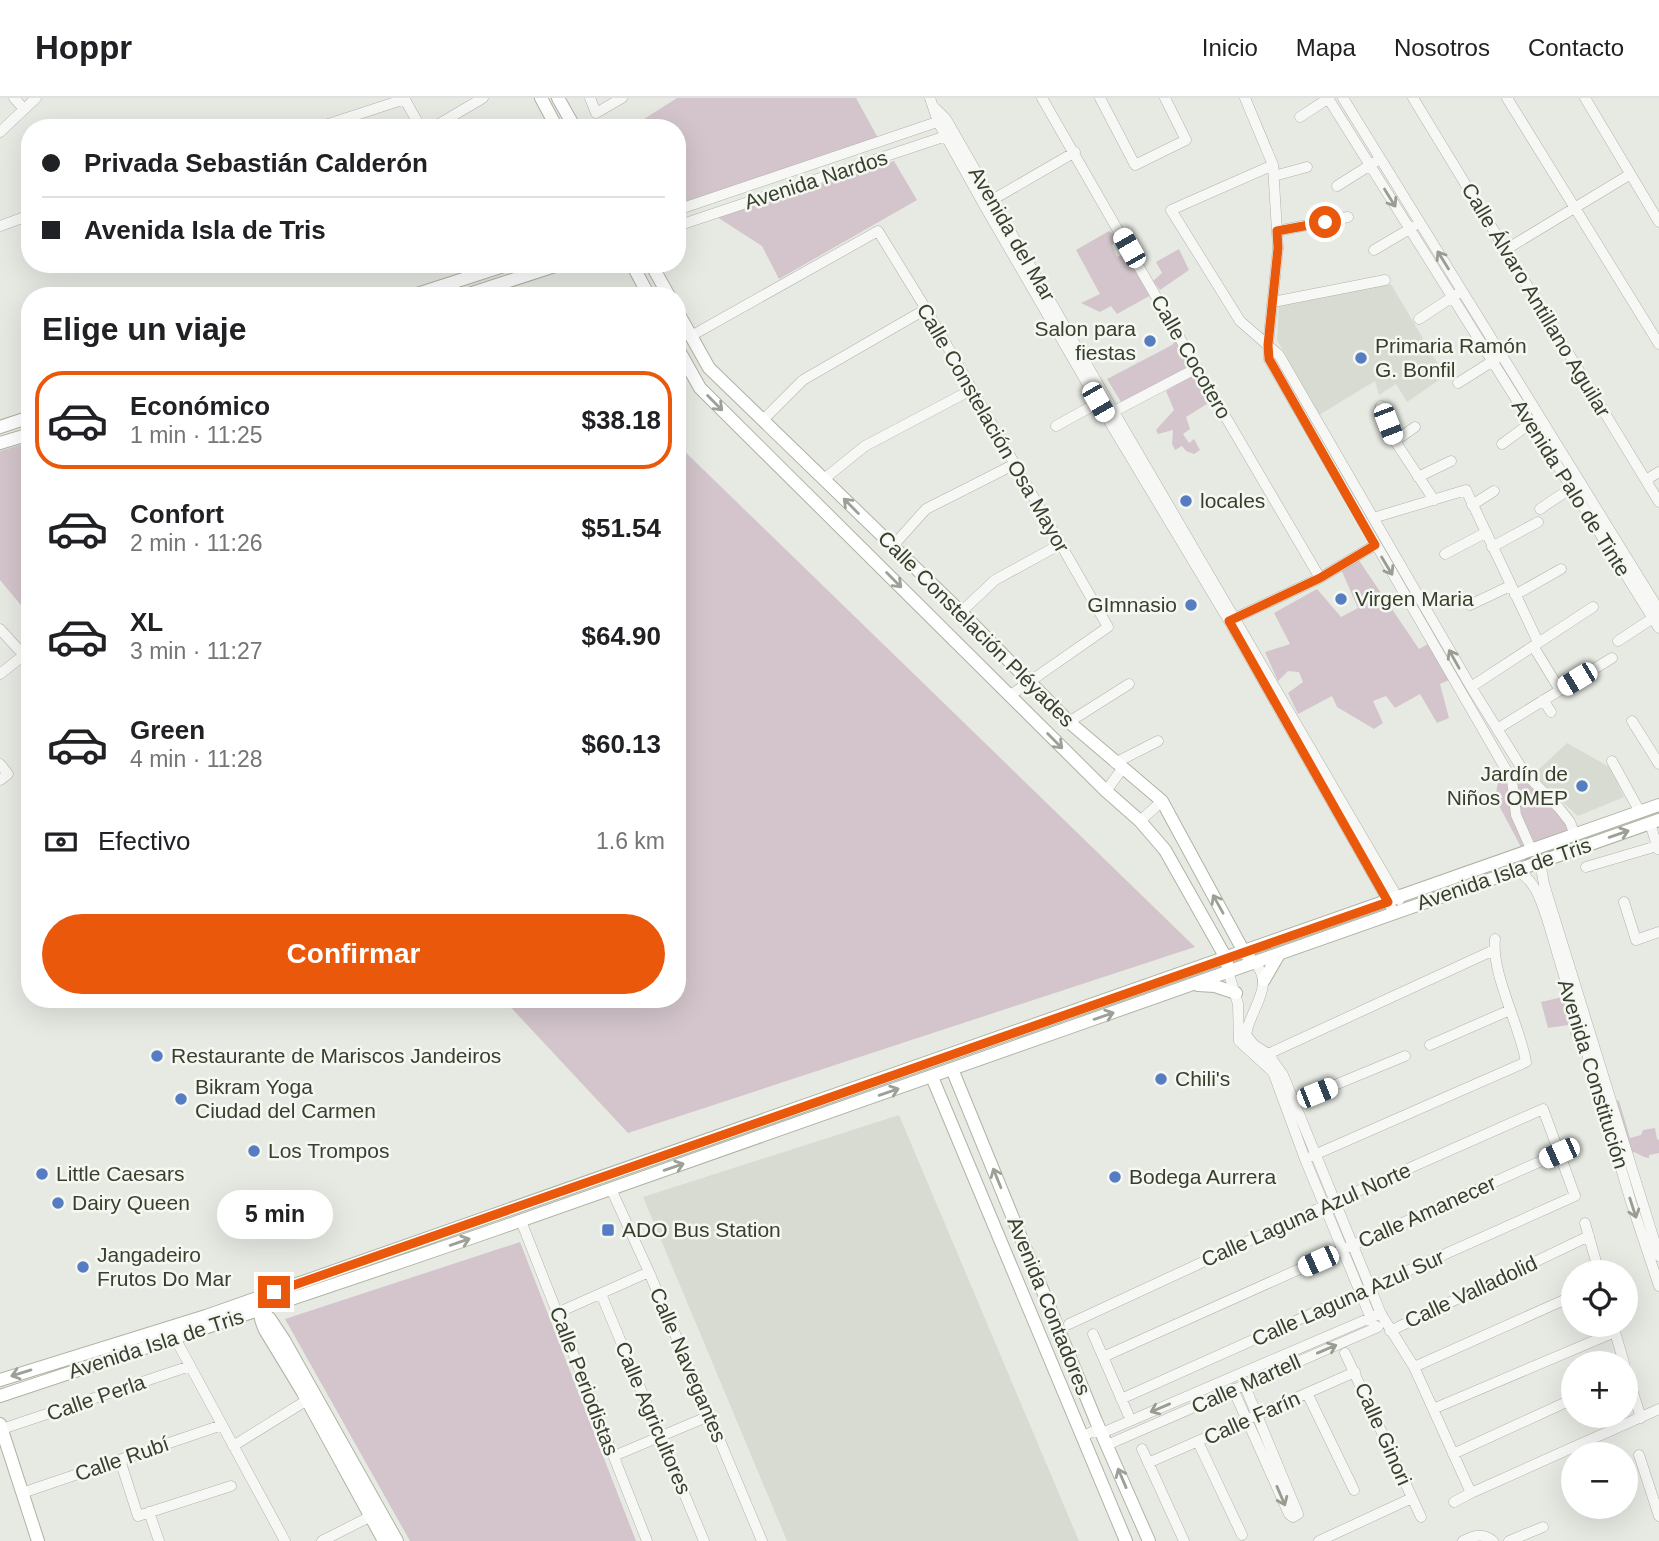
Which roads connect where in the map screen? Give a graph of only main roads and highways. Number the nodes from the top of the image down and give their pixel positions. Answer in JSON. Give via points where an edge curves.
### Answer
{"nodes":[{"id":1,"x":541,"y":98,"type":"edge"},
{"id":2,"x":558,"y":98,"type":"edge"},
{"id":3,"x":549,"y":119,"type":"edge"},
{"id":4,"x":570,"y":119,"type":"edge"},
{"id":5,"x":482,"y":273,"type":"edge"},
{"id":6,"x":533,"y":273,"type":"edge"},
{"id":7,"x":439,"y":287,"type":"edge"},
{"id":8,"x":491,"y":287,"type":"edge"},
{"id":9,"x":686,"y":327,"type":"edge"},
{"id":10,"x":686,"y":363,"type":"edge"},
{"id":11,"x":21,"y":420,"type":"edge"},
{"id":12,"x":0,"y":427,"type":"edge"},
{"id":13,"x":21,"y":437,"type":"edge"},
{"id":14,"x":0,"y":443,"type":"edge"},
{"id":15,"x":1659,"y":805,"type":"edge"},
{"id":16,"x":1655,"y":821,"type":"edge"},
{"id":17,"x":1574,"y":835,"type":"junction"},
{"id":18,"x":1573,"y":850,"type":"junction"},
{"id":19,"x":1536,"y":856,"type":"junction"},
{"id":20,"x":1396,"y":905,"type":"junction"},
{"id":21,"x":1244,"y":952,"type":"junction"},
{"id":22,"x":1280,"y":953,"type":"junction"},
{"id":23,"x":1254,"y":962,"type":"junction"},
{"id":24,"x":1227,"y":965,"type":"junction"},
{"id":25,"x":1264,"y":980,"type":"road end"},
{"id":26,"x":1194,"y":985,"type":"junction"},
{"id":27,"x":1236,"y":993,"type":"road end"},
{"id":28,"x":952,"y":1069,"type":"junction"},
{"id":29,"x":932,"y":1077,"type":"junction"},
{"id":30,"x":274,"y":1292,"type":"junction"},
{"id":31,"x":287,"y":1300,"type":"junction"},
{"id":32,"x":247,"y":1301,"type":"junction"},
{"id":33,"x":260,"y":1309,"type":"junction"},
{"id":34,"x":234,"y":1312,"type":"junction"},
{"id":35,"x":265,"y":1330,"type":"junction"},
{"id":36,"x":280,"y":1335,"type":"junction"},
{"id":37,"x":0,"y":1380,"type":"edge"},
{"id":38,"x":0,"y":1396,"type":"edge"},
{"id":39,"x":311,"y":1398,"type":"junction"},
{"id":40,"x":1,"y":1426,"type":"edge"},
{"id":41,"x":375,"y":1514,"type":"junction"},
{"id":42,"x":38,"y":1541,"type":"edge"},
{"id":43,"x":384,"y":1541,"type":"edge"},
{"id":44,"x":397,"y":1541,"type":"edge"},
{"id":45,"x":1126,"y":1541,"type":"edge"},
{"id":46,"x":1149,"y":1541,"type":"edge"}],
"edges":[{"from":1,"to":3,"type":"main road"},
{"from":2,"to":4,"type":"main road"},
{"from":5,"to":7,"type":"main road"},
{"from":6,"to":8,"type":"main road"},
{"from":21,"to":9,"type":"main road","name":"Calle Constelación Pléyades","one_way":true,"via":[[1161,801],[1069,722],[709,368]]},
{"from":10,"to":24,"type":"main road","name":"Calle Constelación Pléyades","one_way":true,"via":[[700,388],[1140,821],[1166,850]]},
{"from":11,"to":12,"type":"main road"},
{"from":13,"to":14,"type":"main road"},
{"from":15,"to":17,"type":"main road","name":"Avenida Isla de Tris"},
{"from":18,"to":16,"type":"main road","name":"Avenida Isla de Tris","one_way":true},
{"from":17,"to":18,"type":"main road"},
{"from":17,"to":19,"type":"main road","name":"Avenida Isla de Tris"},
{"from":18,"to":19,"type":"main road","name":"Avenida Isla de Tris"},
{"from":19,"to":20,"type":"main road","name":"Avenida Isla de Tris"},
{"from":19,"to":20,"type":"main road","name":"Avenida Isla de Tris","via":[[1516,870]]},
{"from":20,"to":21,"type":"main road","name":"Avenida Isla de Tris"},
{"from":20,"to":22,"type":"main road","name":"Avenida Isla de Tris"},
{"from":21,"to":23,"type":"main road","name":"Calle Constelación Pléyades"},
{"from":21,"to":24,"type":"main road","name":"Avenida Isla de Tris"},
{"from":22,"to":23,"type":"main road","name":"Avenida Isla de Tris"},
{"from":22,"to":25,"type":"main road"},
{"from":23,"to":24,"type":"main road","name":"Avenida Isla de Tris"},
{"from":24,"to":26,"type":"main road","name":"Avenida Isla de Tris"},
{"from":24,"to":30,"type":"main road","name":"Avenida Isla de Tris"},
{"from":26,"to":27,"type":"main road"},
{"from":28,"to":26,"type":"main road","name":"Avenida Isla de Tris","one_way":true},
{"from":28,"to":29,"type":"main road","name":"Avenida Isla de Tris"},
{"from":46,"to":28,"type":"main road","name":"Avenida Contadores","one_way":true},
{"from":31,"to":29,"type":"main road","name":"Avenida Isla de Tris","one_way":true},
{"from":29,"to":45,"type":"main road","name":"Avenida Contadores"},
{"from":30,"to":32,"type":"main road","name":"Avenida Isla de Tris"},
{"from":30,"to":33,"type":"main road"},
{"from":31,"to":33,"type":"main road","name":"Avenida Isla de Tris"},
{"from":31,"to":36,"type":"main road","via":[[278,1311]]},
{"from":32,"to":33,"type":"main road"},
{"from":32,"to":34,"type":"main road","name":"Avenida Isla de Tris"},
{"from":33,"to":34,"type":"main road","name":"Avenida Isla de Tris"},
{"from":33,"to":35,"type":"main road"},
{"from":33,"to":36,"type":"main road"},
{"from":34,"to":35,"type":"main road"},
{"from":34,"to":37,"type":"main road","name":"Avenida Isla de Tris","one_way":true},
{"from":34,"to":38,"type":"main road","name":"Avenida Isla de Tris","via":[[174,1338]]},
{"from":35,"to":39,"type":"main road"},
{"from":36,"to":39,"type":"main road"},
{"from":39,"to":41,"type":"main road"},
{"from":40,"to":42,"type":"main road"},
{"from":41,"to":43,"type":"main road"},
{"from":41,"to":44,"type":"main road"}]}
